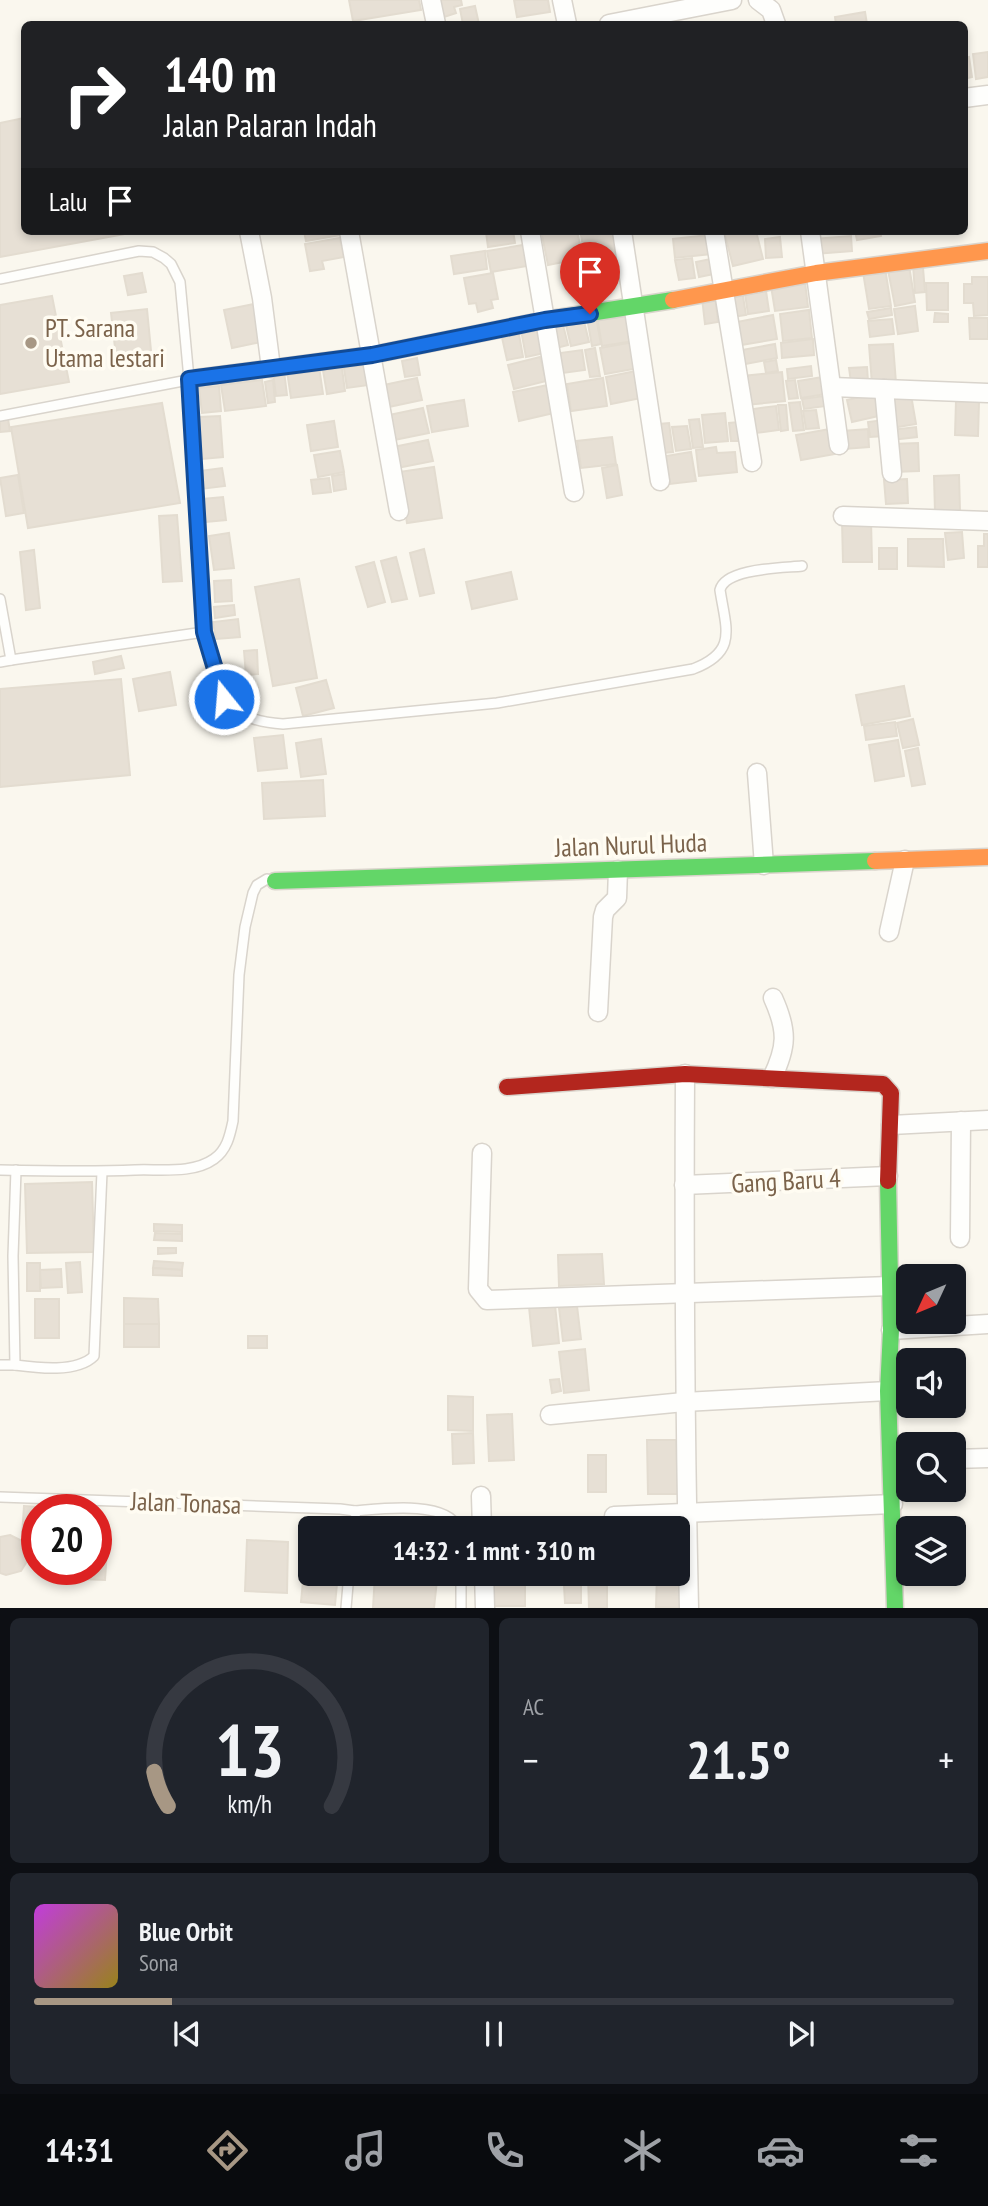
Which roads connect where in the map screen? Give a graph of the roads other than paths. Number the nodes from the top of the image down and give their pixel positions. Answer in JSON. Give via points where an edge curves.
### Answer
{"nodes":[{"id":1,"x":431,"y":0,"type":"edge"},
{"id":2,"x":562,"y":0,"type":"edge"},
{"id":3,"x":732,"y":0,"type":"edge"},
{"id":4,"x":758,"y":0,"type":"edge"},
{"id":5,"x":682,"y":18,"type":"edge"},
{"id":6,"x":435,"y":21,"type":"edge"},
{"id":7,"x":567,"y":21,"type":"edge"},
{"id":8,"x":646,"y":21,"type":"edge"},
{"id":9,"x":775,"y":21,"type":"edge"},
{"id":10,"x":988,"y":95,"type":"edge"},
{"id":11,"x":968,"y":98,"type":"edge"},
{"id":12,"x":250,"y":235,"type":"edge"},
{"id":13,"x":350,"y":235,"type":"edge"},
{"id":14,"x":531,"y":235,"type":"edge"},
{"id":15,"x":623,"y":235,"type":"edge"},
{"id":16,"x":715,"y":235,"type":"edge"},
{"id":17,"x":811,"y":235,"type":"edge"},
{"id":18,"x":988,"y":251,"type":"edge"},
{"id":19,"x":817,"y":273,"type":"junction"},
{"id":20,"x":0,"y":279,"type":"edge"},
{"id":21,"x":722,"y":289,"type":"junction"},
{"id":22,"x":634,"y":307,"type":"junction"},
{"id":23,"x":545,"y":320,"type":"junction"},
{"id":24,"x":372,"y":355,"type":"junction"},
{"id":25,"x":271,"y":368,"type":"junction"},
{"id":26,"x":189,"y":379,"type":"junction"},
{"id":27,"x":832,"y":387,"type":"junction"},
{"id":28,"x":884,"y":389,"type":"junction"},
{"id":29,"x":988,"y":393,"type":"edge"},
{"id":30,"x":0,"y":416,"type":"edge"},
{"id":31,"x":839,"y":445,"type":"dead end"},
{"id":32,"x":752,"y":462,"type":"dead end"},
{"id":33,"x":891,"y":473,"type":"dead end"},
{"id":34,"x":660,"y":481,"type":"dead end"},
{"id":35,"x":574,"y":492,"type":"dead end"},
{"id":36,"x":399,"y":511,"type":"dead end"},
{"id":37,"x":843,"y":516,"type":"dead end"},
{"id":38,"x":988,"y":521,"type":"edge"},
{"id":39,"x":803,"y":566,"type":"dead end"},
{"id":40,"x":0,"y":599,"type":"edge"},
{"id":41,"x":204,"y":632,"type":"junction"},
{"id":42,"x":12,"y":660,"type":"junction"},
{"id":43,"x":0,"y":662,"type":"edge"},
{"id":44,"x":757,"y":773,"type":"dead end"},
{"id":45,"x":988,"y":857,"type":"edge"},
{"id":46,"x":905,"y":860,"type":"junction"},
{"id":47,"x":764,"y":865,"type":"junction"},
{"id":48,"x":618,"y":870,"type":"junction"},
{"id":49,"x":275,"y":881,"type":"joint"},
{"id":50,"x":890,"y":932,"type":"dead end"},
{"id":51,"x":773,"y":998,"type":"dead end"},
{"id":52,"x":598,"y":1012,"type":"dead end"},
{"id":53,"x":685,"y":1074,"type":"junction"},
{"id":54,"x":772,"y":1078,"type":"junction"},
{"id":55,"x":507,"y":1087,"type":"dead end"},
{"id":56,"x":988,"y":1120,"type":"edge"},
{"id":57,"x":961,"y":1121,"type":"junction"},
{"id":58,"x":891,"y":1125,"type":"junction"},
{"id":59,"x":482,"y":1153,"type":"dead end"},
{"id":60,"x":0,"y":1170,"type":"edge"},
{"id":61,"x":16,"y":1170,"type":"junction"},
{"id":62,"x":102,"y":1172,"type":"junction"},
{"id":63,"x":888,"y":1176,"type":"junction"},
{"id":64,"x":684,"y":1185,"type":"junction"},
{"id":65,"x":960,"y":1238,"type":"dead end"},
{"id":66,"x":890,"y":1286,"type":"junction"},
{"id":67,"x":686,"y":1293,"type":"junction"},
{"id":68,"x":988,"y":1324,"type":"edge"},
{"id":69,"x":891,"y":1330,"type":"junction"},
{"id":70,"x":0,"y":1365,"type":"edge"},
{"id":71,"x":15,"y":1365,"type":"junction"},
{"id":72,"x":888,"y":1391,"type":"junction"},
{"id":73,"x":684,"y":1402,"type":"junction"},
{"id":74,"x":550,"y":1415,"type":"dead end"},
{"id":75,"x":896,"y":1438,"type":"edge"},
{"id":76,"x":988,"y":1458,"type":"edge"},
{"id":77,"x":966,"y":1459,"type":"edge"},
{"id":78,"x":896,"y":1486,"type":"edge"},
{"id":79,"x":481,"y":1496,"type":"dead end"},
{"id":80,"x":0,"y":1497,"type":"edge"},
{"id":81,"x":893,"y":1504,"type":"junction"},
{"id":82,"x":355,"y":1511,"type":"junction"},
{"id":83,"x":687,"y":1512,"type":"junction"},
{"id":84,"x":355,"y":1516,"type":"edge"},
{"id":85,"x":450,"y":1516,"type":"edge"},
{"id":86,"x":482,"y":1516,"type":"edge"},
{"id":87,"x":614,"y":1516,"type":"dead end"},
{"id":88,"x":348,"y":1586,"type":"edge"},
{"id":89,"x":461,"y":1586,"type":"edge"},
{"id":90,"x":484,"y":1586,"type":"edge"},
{"id":91,"x":346,"y":1608,"type":"edge"},
{"id":92,"x":461,"y":1608,"type":"edge"},
{"id":93,"x":485,"y":1608,"type":"edge"},
{"id":94,"x":689,"y":1608,"type":"edge"},
{"id":95,"x":895,"y":1608,"type":"edge"}],
"edges":[{"from":1,"to":6,"type":"street"},
{"from":2,"to":7,"type":"street"},
{"from":3,"to":5,"type":"street"},
{"from":4,"to":9,"type":"street","via":[[771,10]]},
{"from":5,"to":8,"type":"street"},
{"from":10,"to":11,"type":"street"},
{"from":12,"to":25,"type":"street"},
{"from":13,"to":24,"type":"street"},
{"from":14,"to":23,"type":"street"},
{"from":15,"to":22,"type":"street"},
{"from":16,"to":21,"type":"street"},
{"from":17,"to":19,"type":"street"},
{"from":18,"to":19,"type":"street"},
{"from":19,"to":21,"type":"street"},
{"from":19,"to":27,"type":"street"},
{"from":20,"to":26,"type":"lane","via":[[153,252],[172,264],[180,282]]},
{"from":21,"to":22,"type":"street"},
{"from":21,"to":32,"type":"street"},
{"from":22,"to":23,"type":"street"},
{"from":22,"to":34,"type":"street"},
{"from":23,"to":24,"type":"street"},
{"from":23,"to":35,"type":"street"},
{"from":24,"to":25,"type":"street"},
{"from":24,"to":36,"type":"street"},
{"from":25,"to":26,"type":"street"},
{"from":26,"to":30,"type":"lane"},
{"from":26,"to":41,"type":"lane"},
{"from":27,"to":28,"type":"street"},
{"from":27,"to":31,"type":"street"},
{"from":28,"to":29,"type":"street"},
{"from":28,"to":33,"type":"street"},
{"from":37,"to":38,"type":"street"},
{"from":39,"to":41,"type":"lane","via":[[740,574],[722,583],[724,648],[707,664],[497,703],[262,723],[224,699]]},
{"from":40,"to":42,"type":"lane"},
{"from":41,"to":42,"type":"lane"},
{"from":42,"to":43,"type":"lane"},
{"from":44,"to":47,"type":"street"},
{"from":45,"to":46,"type":"street","name":"Jalan Nurul Huda"},
{"from":46,"to":47,"type":"street","name":"Jalan Nurul Huda"},
{"from":46,"to":50,"type":"street"},
{"from":47,"to":48,"type":"street","name":"Jalan Nurul Huda"},
{"from":48,"to":49,"type":"street","name":"Jalan Nurul Huda"},
{"from":48,"to":52,"type":"street","via":[[617,898],[603,917]]},
{"from":49,"to":62,"type":"lane","via":[[267,879],[257,885],[245,927],[229,1139],[217,1157],[204,1165]]},
{"from":51,"to":54,"type":"street","via":[[784,1034],[783,1054]]},
{"from":53,"to":54,"type":"street"},
{"from":53,"to":55,"type":"street"},
{"from":53,"to":64,"type":"street"},
{"from":54,"to":58,"type":"street","via":[[883,1084],[891,1093]]},
{"from":56,"to":57,"type":"street"},
{"from":57,"to":58,"type":"street"},
{"from":57,"to":65,"type":"street"},
{"from":58,"to":63,"type":"street"},
{"from":59,"to":67,"type":"street","via":[[478,1289],[487,1300]]},
{"from":60,"to":61,"type":"lane"},
{"from":61,"to":62,"type":"lane"},
{"from":61,"to":71,"type":"lane"},
{"from":62,"to":71,"type":"lane","via":[[94,1356],[66,1367]]},
{"from":63,"to":64,"type":"street","name":"Gang Baru 4"},
{"from":63,"to":66,"type":"street"},
{"from":64,"to":67,"type":"street"},
{"from":66,"to":67,"type":"street"},
{"from":66,"to":69,"type":"street"},
{"from":67,"to":73,"type":"street"},
{"from":68,"to":69,"type":"street"},
{"from":69,"to":72,"type":"street"},
{"from":70,"to":71,"type":"lane"},
{"from":72,"to":73,"type":"street"},
{"from":72,"to":75,"type":"street"},
{"from":73,"to":74,"type":"street"},
{"from":73,"to":83,"type":"street"},
{"from":76,"to":77,"type":"street"},
{"from":78,"to":81,"type":"street"},
{"from":79,"to":86,"type":"street"},
{"from":80,"to":82,"type":"lane","name":"Jalan Tonasa"},
{"from":81,"to":83,"type":"street"},
{"from":81,"to":95,"type":"street"},
{"from":82,"to":84,"type":"lane"},
{"from":82,"to":85,"type":"lane","name":"Jalan Tonasa","via":[[428,1510]]},
{"from":83,"to":87,"type":"street"},
{"from":83,"to":94,"type":"street"},
{"from":88,"to":91,"type":"lane"},
{"from":89,"to":92,"type":"lane"},
{"from":90,"to":93,"type":"street"}]}
